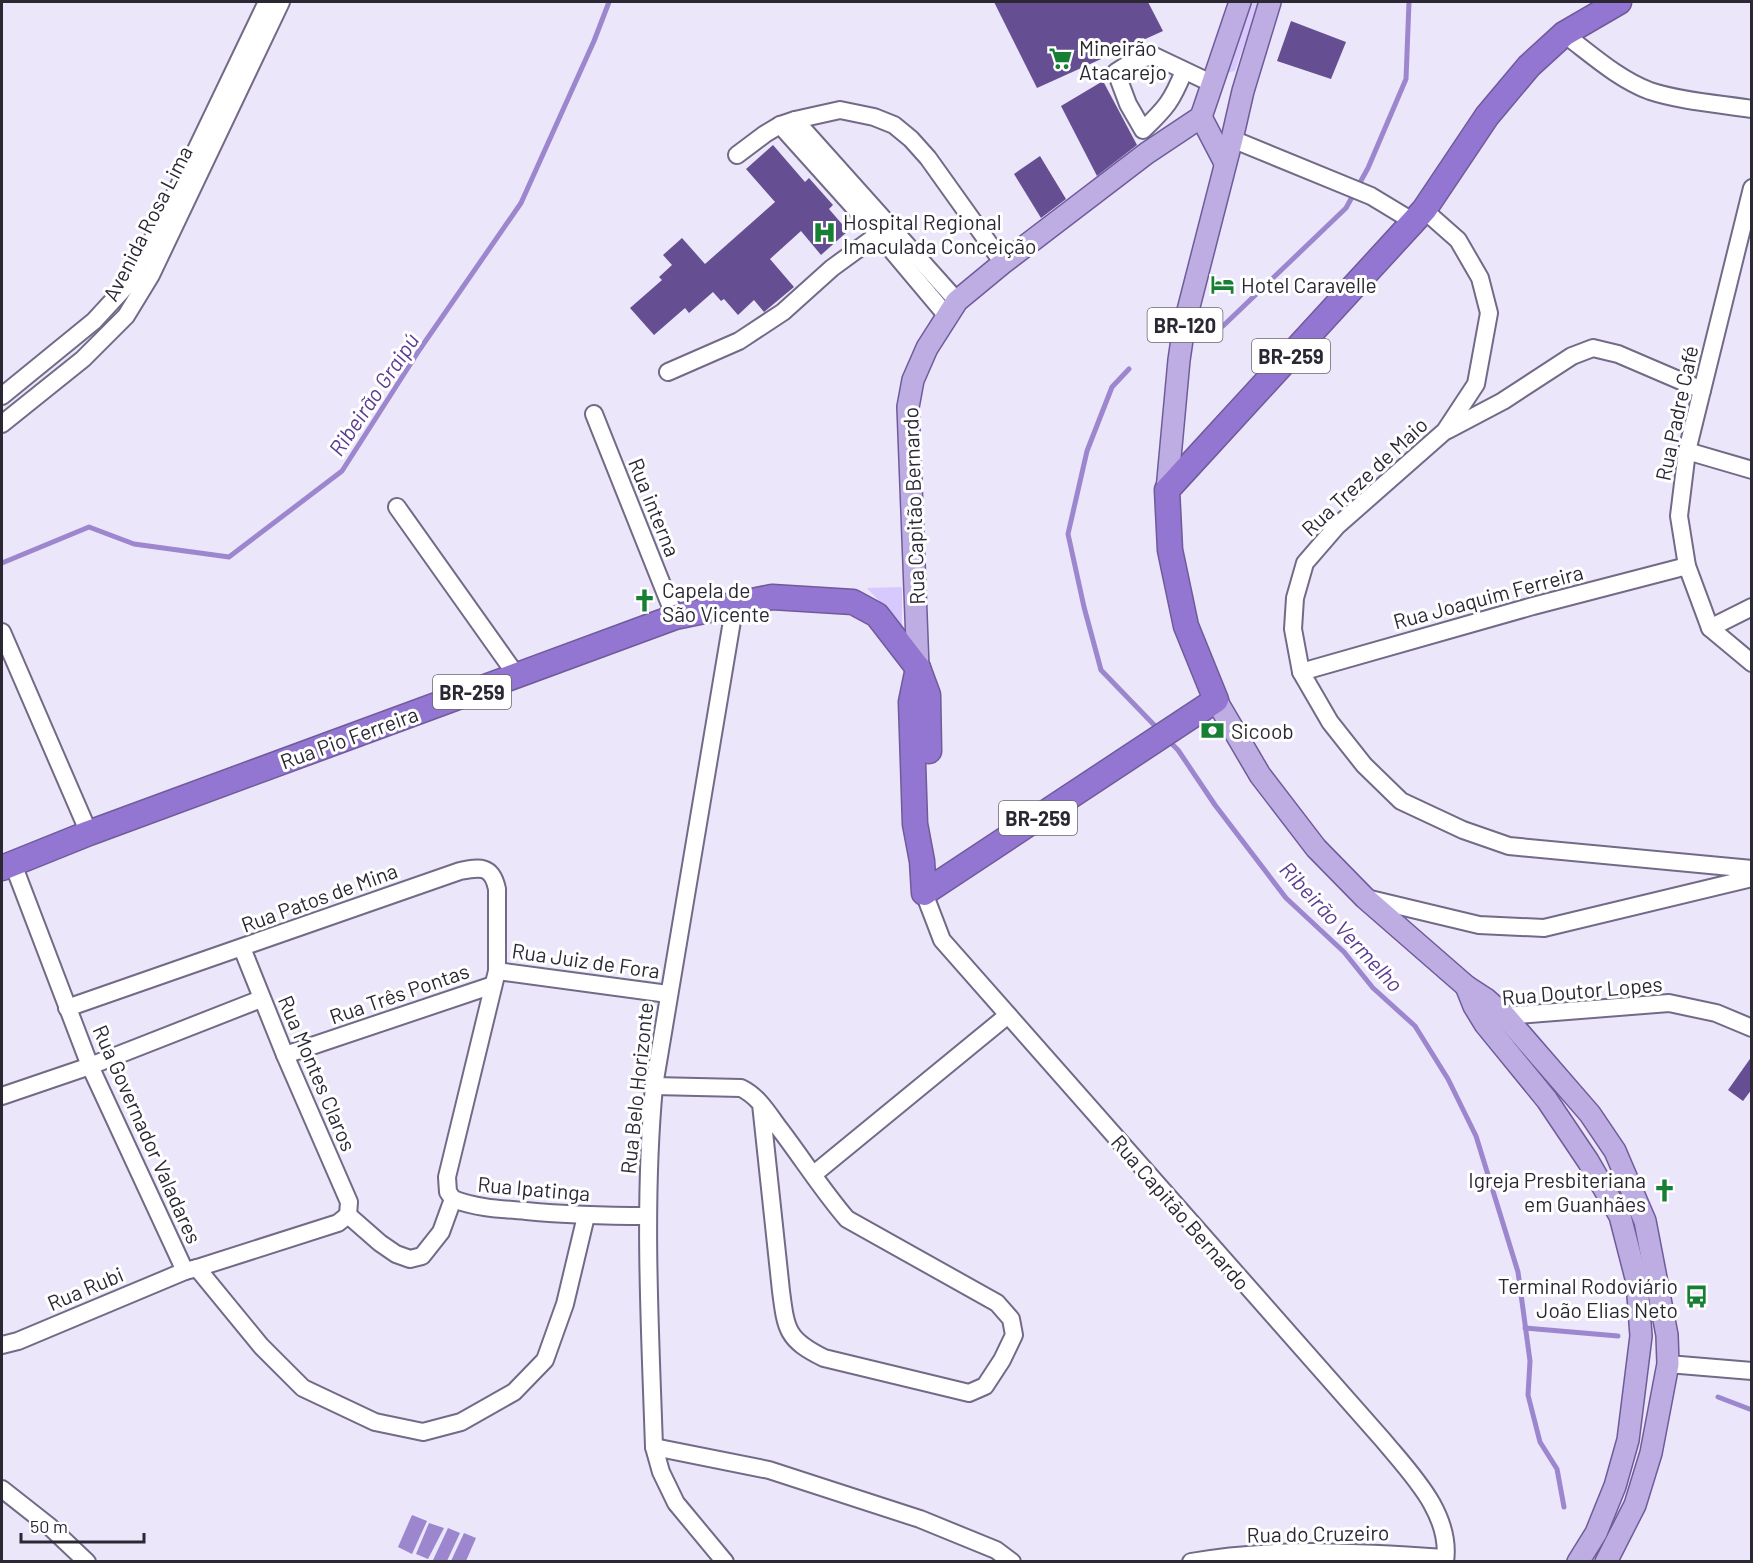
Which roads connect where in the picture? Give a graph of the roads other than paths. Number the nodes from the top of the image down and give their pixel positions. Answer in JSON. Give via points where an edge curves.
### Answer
{"nodes":[{"id":1,"x":267,"y":2,"type":"edge"},
{"id":2,"x":281,"y":2,"type":"edge"},
{"id":3,"x":1240,"y":2,"type":"edge"},
{"id":4,"x":1270,"y":2,"type":"edge"},
{"id":5,"x":1619,"y":2,"type":"edge"},
{"id":6,"x":1564,"y":34,"type":"junction"},
{"id":7,"x":1184,"y":71,"type":"junction"},
{"id":8,"x":1211,"y":83,"type":"junction"},
{"id":9,"x":1243,"y":90,"type":"junction"},
{"id":10,"x":1752,"y":109,"type":"edge"},
{"id":11,"x":1163,"y":111,"type":"junction"},
{"id":12,"x":1201,"y":117,"type":"junction"},
{"id":13,"x":787,"y":122,"type":"junction"},
{"id":14,"x":1182,"y":130,"type":"junction"},
{"id":15,"x":1232,"y":139,"type":"junction"},
{"id":16,"x":738,"y":155,"type":"dead end"},
{"id":17,"x":1225,"y":163,"type":"junction"},
{"id":18,"x":1752,"y":189,"type":"edge"},
{"id":19,"x":1419,"y":216,"type":"junction"},
{"id":20,"x":884,"y":229,"type":"junction"},
{"id":21,"x":1746,"y":237,"type":"edge"},
{"id":22,"x":1004,"y":263,"type":"junction"},
{"id":23,"x":952,"y":308,"type":"junction"},
{"id":24,"x":668,"y":372,"type":"dead end"},
{"id":25,"x":1701,"y":390,"type":"junction"},
{"id":26,"x":2,"y":396,"type":"edge"},
{"id":27,"x":594,"y":414,"type":"dead end"},
{"id":28,"x":2,"y":424,"type":"edge"},
{"id":29,"x":1445,"y":431,"type":"junction"},
{"id":30,"x":1687,"y":451,"type":"junction"},
{"id":31,"x":1752,"y":470,"type":"edge"},
{"id":32,"x":1167,"y":490,"type":"junction"},
{"id":33,"x":397,"y":507,"type":"dead end"},
{"id":34,"x":1687,"y":566,"type":"junction"},
{"id":35,"x":735,"y":603,"type":"junction"},
{"id":36,"x":1752,"y":607,"type":"edge"},
{"id":37,"x":675,"y":617,"type":"junction"},
{"id":38,"x":1710,"y":628,"type":"junction"},
{"id":39,"x":2,"y":632,"type":"edge"},
{"id":40,"x":1752,"y":663,"type":"edge"},
{"id":41,"x":918,"y":669,"type":"junction"},
{"id":42,"x":1301,"y":672,"type":"junction"},
{"id":43,"x":517,"y":676,"type":"junction"},
{"id":44,"x":1216,"y":700,"type":"junction"},
{"id":45,"x":89,"y":833,"type":"junction"},
{"id":46,"x":5,"y":866,"type":"edge"},
{"id":47,"x":1752,"y":869,"type":"edge"},
{"id":48,"x":1752,"y":878,"type":"edge"},
{"id":49,"x":924,"y":893,"type":"junction"},
{"id":50,"x":1365,"y":898,"type":"junction"},
{"id":51,"x":242,"y":948,"type":"junction"},
{"id":52,"x":495,"y":978,"type":"junction"},
{"id":53,"x":668,"y":994,"type":"junction"},
{"id":54,"x":261,"y":999,"type":"junction"},
{"id":55,"x":68,"y":1008,"type":"junction"},
{"id":56,"x":1008,"y":1015,"type":"junction"},
{"id":57,"x":1495,"y":1020,"type":"junction"},
{"id":58,"x":1752,"y":1028,"type":"edge"},
{"id":59,"x":285,"y":1055,"type":"junction"},
{"id":60,"x":90,"y":1066,"type":"junction"},
{"id":61,"x":654,"y":1086,"type":"junction"},
{"id":62,"x":2,"y":1096,"type":"edge"},
{"id":63,"x":761,"y":1104,"type":"junction"},
{"id":64,"x":814,"y":1174,"type":"junction"},
{"id":65,"x":453,"y":1199,"type":"junction"},
{"id":66,"x":348,"y":1215,"type":"junction"},
{"id":67,"x":586,"y":1216,"type":"junction"},
{"id":68,"x":648,"y":1216,"type":"junction"},
{"id":69,"x":191,"y":1269,"type":"junction"},
{"id":70,"x":1667,"y":1335,"type":"junction"},
{"id":71,"x":1641,"y":1336,"type":"junction"},
{"id":72,"x":2,"y":1345,"type":"edge"},
{"id":73,"x":1668,"y":1364,"type":"junction"},
{"id":74,"x":1751,"y":1372,"type":"edge"},
{"id":75,"x":1636,"y":1384,"type":"junction"},
{"id":76,"x":1664,"y":1389,"type":"junction"},
{"id":77,"x":654,"y":1447,"type":"junction"},
{"id":78,"x":2,"y":1489,"type":"edge"},
{"id":79,"x":1445,"y":1560,"type":"edge"},
{"id":80,"x":87,"y":1562,"type":"edge"},
{"id":81,"x":725,"y":1562,"type":"edge"},
{"id":82,"x":1012,"y":1562,"type":"edge"},
{"id":83,"x":1191,"y":1562,"type":"edge"},
{"id":84,"x":1578,"y":1562,"type":"edge"},
{"id":85,"x":1606,"y":1562,"type":"edge"}],
"edges":[{"from":1,"to":26,"type":"street","name":"Avenida Rosa Lima","via":[[129,283],[94,321]]},
{"from":2,"to":28,"type":"street","name":"Avenida Rosa Lima","via":[[151,275],[126,316],[82,359]]},
{"from":3,"to":8,"type":"main road"},
{"from":4,"to":9,"type":"main road","number":"BR-120"},
{"from":5,"to":6,"type":"highway","number":"BR-259"},
{"from":6,"to":10,"type":"street","via":[[1615,72],[1650,91]]},
{"from":6,"to":19,"type":"highway","number":"BR-259","via":[[1529,66],[1487,116]]},
{"from":7,"to":8,"type":"street"},
{"from":7,"to":11,"type":"street"},
{"from":7,"to":11,"type":"street","via":[[1152,55],[1116,72],[1143,130]]},
{"from":8,"to":9,"type":"main road","via":[[1227,80]]},
{"from":8,"to":12,"type":"main road"},
{"from":9,"to":15,"type":"main road","number":"BR-120"},
{"from":11,"to":14,"type":"street"},
{"from":12,"to":14,"type":"main road","name":"Rua Capitão Bernardo"},
{"from":12,"to":17,"type":"main road"},
{"from":13,"to":16,"type":"street"},
{"from":13,"to":20,"type":"street"},
{"from":13,"to":22,"type":"street","via":[[840,111],[894,125],[928,158]]},
{"from":14,"to":22,"type":"main road","name":"Rua Capitão Bernardo"},
{"from":15,"to":17,"type":"main road","number":"BR-120"},
{"from":15,"to":19,"type":"street","name":"Rua Treze de Maio"},
{"from":17,"to":32,"type":"main road","number":"BR-120","via":[[1185,326]]},
{"from":18,"to":21,"type":"street","name":"Rua Padre Café"},
{"from":19,"to":29,"type":"street","name":"Rua Treze de Maio","via":[[1458,240],[1480,278],[1489,313],[1476,384]]},
{"from":19,"to":32,"type":"highway","number":"BR-259"},
{"from":20,"to":23,"type":"street"},
{"from":20,"to":24,"type":"street","via":[[783,312],[739,341]]},
{"from":21,"to":25,"type":"street","name":"Rua Padre Café"},
{"from":22,"to":23,"type":"main road","name":"Rua Capitão Bernardo"},
{"from":23,"to":41,"type":"main road","name":"Rua Capitão Bernardo","via":[[927,348],[913,380],[908,407]]},
{"from":25,"to":29,"type":"street","via":[[1618,354],[1593,348],[1572,356],[1503,402]]},
{"from":25,"to":30,"type":"street","name":"Rua Padre Café"},
{"from":27,"to":37,"type":"street","name":"Rua interna"},
{"from":29,"to":42,"type":"street","name":"Rua Treze de Maio","via":[[1337,526],[1305,563],[1295,598],[1293,629]]},
{"from":30,"to":31,"type":"street"},
{"from":30,"to":34,"type":"street","name":"Rua Padre Café","via":[[1679,516]]},
{"from":32,"to":44,"type":"highway","number":"BR-120","via":[[1170,550],[1186,626]]},
{"from":33,"to":43,"type":"street"},
{"from":34,"to":38,"type":"street","name":"Rua Padre Café"},
{"from":34,"to":42,"type":"street","name":"Rua Joaquim Ferreira"},
{"from":35,"to":37,"type":"highway","name":"Rua Pio Ferreira","number":"BR-259"},
{"from":35,"to":41,"type":"highway","name":"Rua Pio Ferreira","number":"BR-259","via":[[772,597],[853,602],[877,615]]},
{"from":35,"to":53,"type":"street","name":"Rua Belo Horizonte"},
{"from":36,"to":38,"type":"street"},
{"from":37,"to":43,"type":"highway","name":"Rua Pio Ferreira","number":"BR-259"},
{"from":38,"to":40,"type":"street","name":"Rua Padre Café"},
{"from":39,"to":45,"type":"street"},
{"from":41,"to":49,"type":"highway","name":"Rua Capitão Bernardo","via":[[911,702],[915,824]]},
{"from":42,"to":47,"type":"street","name":"Rua Treze de Maio","via":[[1330,722],[1364,765],[1401,801],[1463,830],[1509,846]]},
{"from":43,"to":45,"type":"highway","name":"Rua Pio Ferreira","number":"BR-259"},
{"from":44,"to":49,"type":"highway","number":"BR-259"},
{"from":44,"to":50,"type":"main road","number":"BR-120","via":[[1260,775],[1316,848]]},
{"from":45,"to":46,"type":"highway","name":"Rua Pio Ferreira","number":"BR-259"},
{"from":46,"to":55,"type":"street","name":"Rua Governador Valadares"},
{"from":48,"to":50,"type":"street","via":[[1544,928],[1479,925]]},
{"from":49,"to":56,"type":"street","name":"Rua Capitão Bernardo","via":[[942,940]]},
{"from":50,"to":57,"type":"main road","number":"BR-120","via":[[1466,986],[1474,1006]]},
{"from":51,"to":52,"type":"street","name":"Rua Patos de Mina","via":[[478,867],[490,871],[497,889]]},
{"from":51,"to":54,"type":"street","name":"Rua Montes Claros"},
{"from":51,"to":55,"type":"street","name":"Rua Patos de Mina"},
{"from":52,"to":53,"type":"street","name":"Rua Juiz de Fora"},
{"from":52,"to":59,"type":"street","name":"Rua Três Pontas"},
{"from":52,"to":65,"type":"street","via":[[447,1177]]},
{"from":53,"to":61,"type":"street","name":"Rua Belo Horizonte"},
{"from":54,"to":59,"type":"street","name":"Rua Montes Claros"},
{"from":54,"to":60,"type":"street"},
{"from":55,"to":60,"type":"street","name":"Rua Governador Valadares"},
{"from":56,"to":64,"type":"street"},
{"from":56,"to":79,"type":"street","name":"Rua Capitão Bernardo","via":[[1383,1440],[1438,1515],[1446,1536]]},
{"from":57,"to":58,"type":"street","name":"Rua Doutor Lopes","via":[[1669,1003],[1716,1013]]},
{"from":57,"to":70,"type":"main road","via":[[1583,1105],[1615,1151],[1645,1221]]},
{"from":57,"to":71,"type":"main road","number":"BR-120","via":[[1620,1216],[1637,1282]]},
{"from":59,"to":66,"type":"street","name":"Rua Montes Claros","via":[[349,1202]]},
{"from":60,"to":62,"type":"street"},
{"from":60,"to":69,"type":"street","name":"Rua Governador Valadares"},
{"from":61,"to":63,"type":"street","via":[[741,1088]]},
{"from":61,"to":68,"type":"street","name":"Rua Belo Horizonte"},
{"from":63,"to":64,"type":"street"},
{"from":63,"to":64,"type":"street","via":[[785,1320],[791,1336],[805,1349],[824,1358],[969,1393],[985,1386],[1014,1335],[1011,1319],[997,1303],[847,1219]]},
{"from":65,"to":66,"type":"street","via":[[441,1232],[422,1256],[410,1259],[380,1243]]},
{"from":65,"to":67,"type":"street","name":"Rua Ipatinga","via":[[468,1205]]},
{"from":66,"to":69,"type":"street","name":"Rua Rubi","via":[[338,1223]]},
{"from":67,"to":68,"type":"street","name":"Rua Ipatinga"},
{"from":67,"to":69,"type":"street","name":"Rua Governador Valadares","via":[[545,1360],[514,1392],[461,1422],[423,1432],[375,1422],[303,1388]]},
{"from":68,"to":77,"type":"street","name":"Rua Belo Horizonte"},
{"from":69,"to":72,"type":"street","name":"Rua Rubi"},
{"from":70,"to":71,"type":"main road"},
{"from":70,"to":73,"type":"main road"},
{"from":71,"to":75,"type":"main road","number":"BR-120"},
{"from":73,"to":74,"type":"street"},
{"from":73,"to":76,"type":"main road"},
{"from":75,"to":76,"type":"main road"},
{"from":75,"to":84,"type":"main road","number":"BR-120","via":[[1628,1440],[1615,1486],[1596,1533]]},
{"from":76,"to":85,"type":"main road","via":[[1635,1505]]},
{"from":77,"to":81,"type":"street","name":"Rua Belo Horizonte","via":[[676,1503]]},
{"from":77,"to":82,"type":"street","via":[[769,1470],[920,1519],[996,1550]]},
{"from":78,"to":80,"type":"street"},
{"from":79,"to":83,"type":"street","name":"Rua do Cruzeiro","via":[[1283,1552]]}]}
